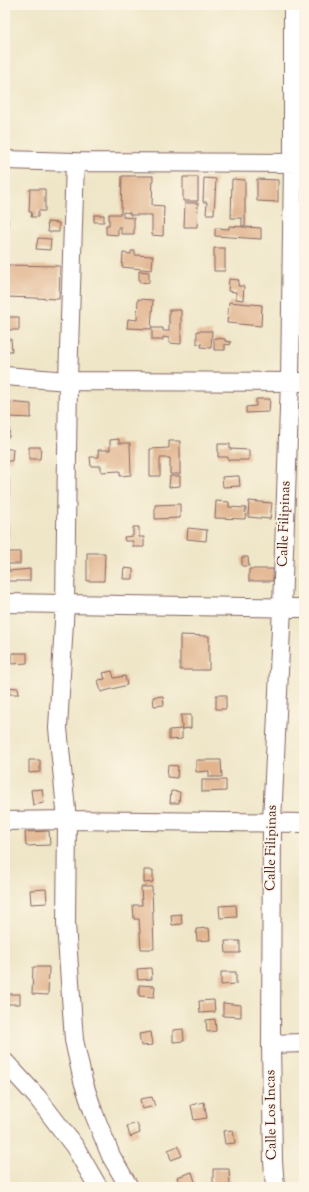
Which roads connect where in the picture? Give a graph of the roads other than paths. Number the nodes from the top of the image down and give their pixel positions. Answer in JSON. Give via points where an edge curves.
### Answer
{"nodes":[{"id":1,"x":293,"y":5,"type":"edge"},
{"id":2,"x":5,"y":160,"type":"edge"},
{"id":3,"x":75,"y":162,"type":"junction"},
{"id":4,"x":299,"y":163,"type":"edge"},
{"id":5,"x":5,"y":376,"type":"edge"},
{"id":6,"x":68,"y":382,"type":"junction"},
{"id":7,"x":297,"y":382,"type":"edge"},
{"id":8,"x":5,"y":603,"type":"edge"},
{"id":9,"x":65,"y":604,"type":"junction"},
{"id":10,"x":282,"y":607,"type":"junction"},
{"id":11,"x":304,"y":608,"type":"edge"},
{"id":12,"x":67,"y":820,"type":"junction"},
{"id":13,"x":5,"y":821,"type":"edge"},
{"id":14,"x":272,"y":822,"type":"junction"},
{"id":15,"x":304,"y":823,"type":"edge"},
{"id":16,"x":304,"y":1043,"type":"edge"},
{"id":17,"x":271,"y":1044,"type":"junction"},
{"id":18,"x":5,"y":1062,"type":"edge"},
{"id":19,"x":98,"y":1187,"type":"edge"},
{"id":20,"x":129,"y":1187,"type":"edge"},
{"id":21,"x":275,"y":1187,"type":"edge"}],
"edges":[{"from":1,"to":4,"type":"street","name":"Calle Filipinas"},
{"from":2,"to":3,"type":"street"},
{"from":3,"to":4,"type":"street"},
{"from":3,"to":6,"type":"street"},
{"from":4,"to":7,"type":"street","name":"Calle Filipinas"},
{"from":5,"to":6,"type":"street"},
{"from":6,"to":7,"type":"street"},
{"from":6,"to":9,"type":"street"},
{"from":7,"to":10,"type":"street","name":"Calle Filipinas"},
{"from":8,"to":9,"type":"street"},
{"from":9,"to":10,"type":"street"},
{"from":9,"to":12,"type":"street","via":[[58,728]]},
{"from":10,"to":11,"type":"street"},
{"from":10,"to":14,"type":"street","name":"Calle Filipinas"},
{"from":12,"to":13,"type":"street"},
{"from":12,"to":14,"type":"street"},
{"from":12,"to":20,"type":"street","via":[[66,924],[74,1040],[94,1114],[111,1156]]},
{"from":14,"to":15,"type":"street"},
{"from":14,"to":17,"type":"street","name":"Calle Filipinas"},
{"from":16,"to":17,"type":"street"},
{"from":17,"to":21,"type":"street","name":"Calle Los Incas"},
{"from":18,"to":19,"type":"street","via":[[75,1147]]}]}
